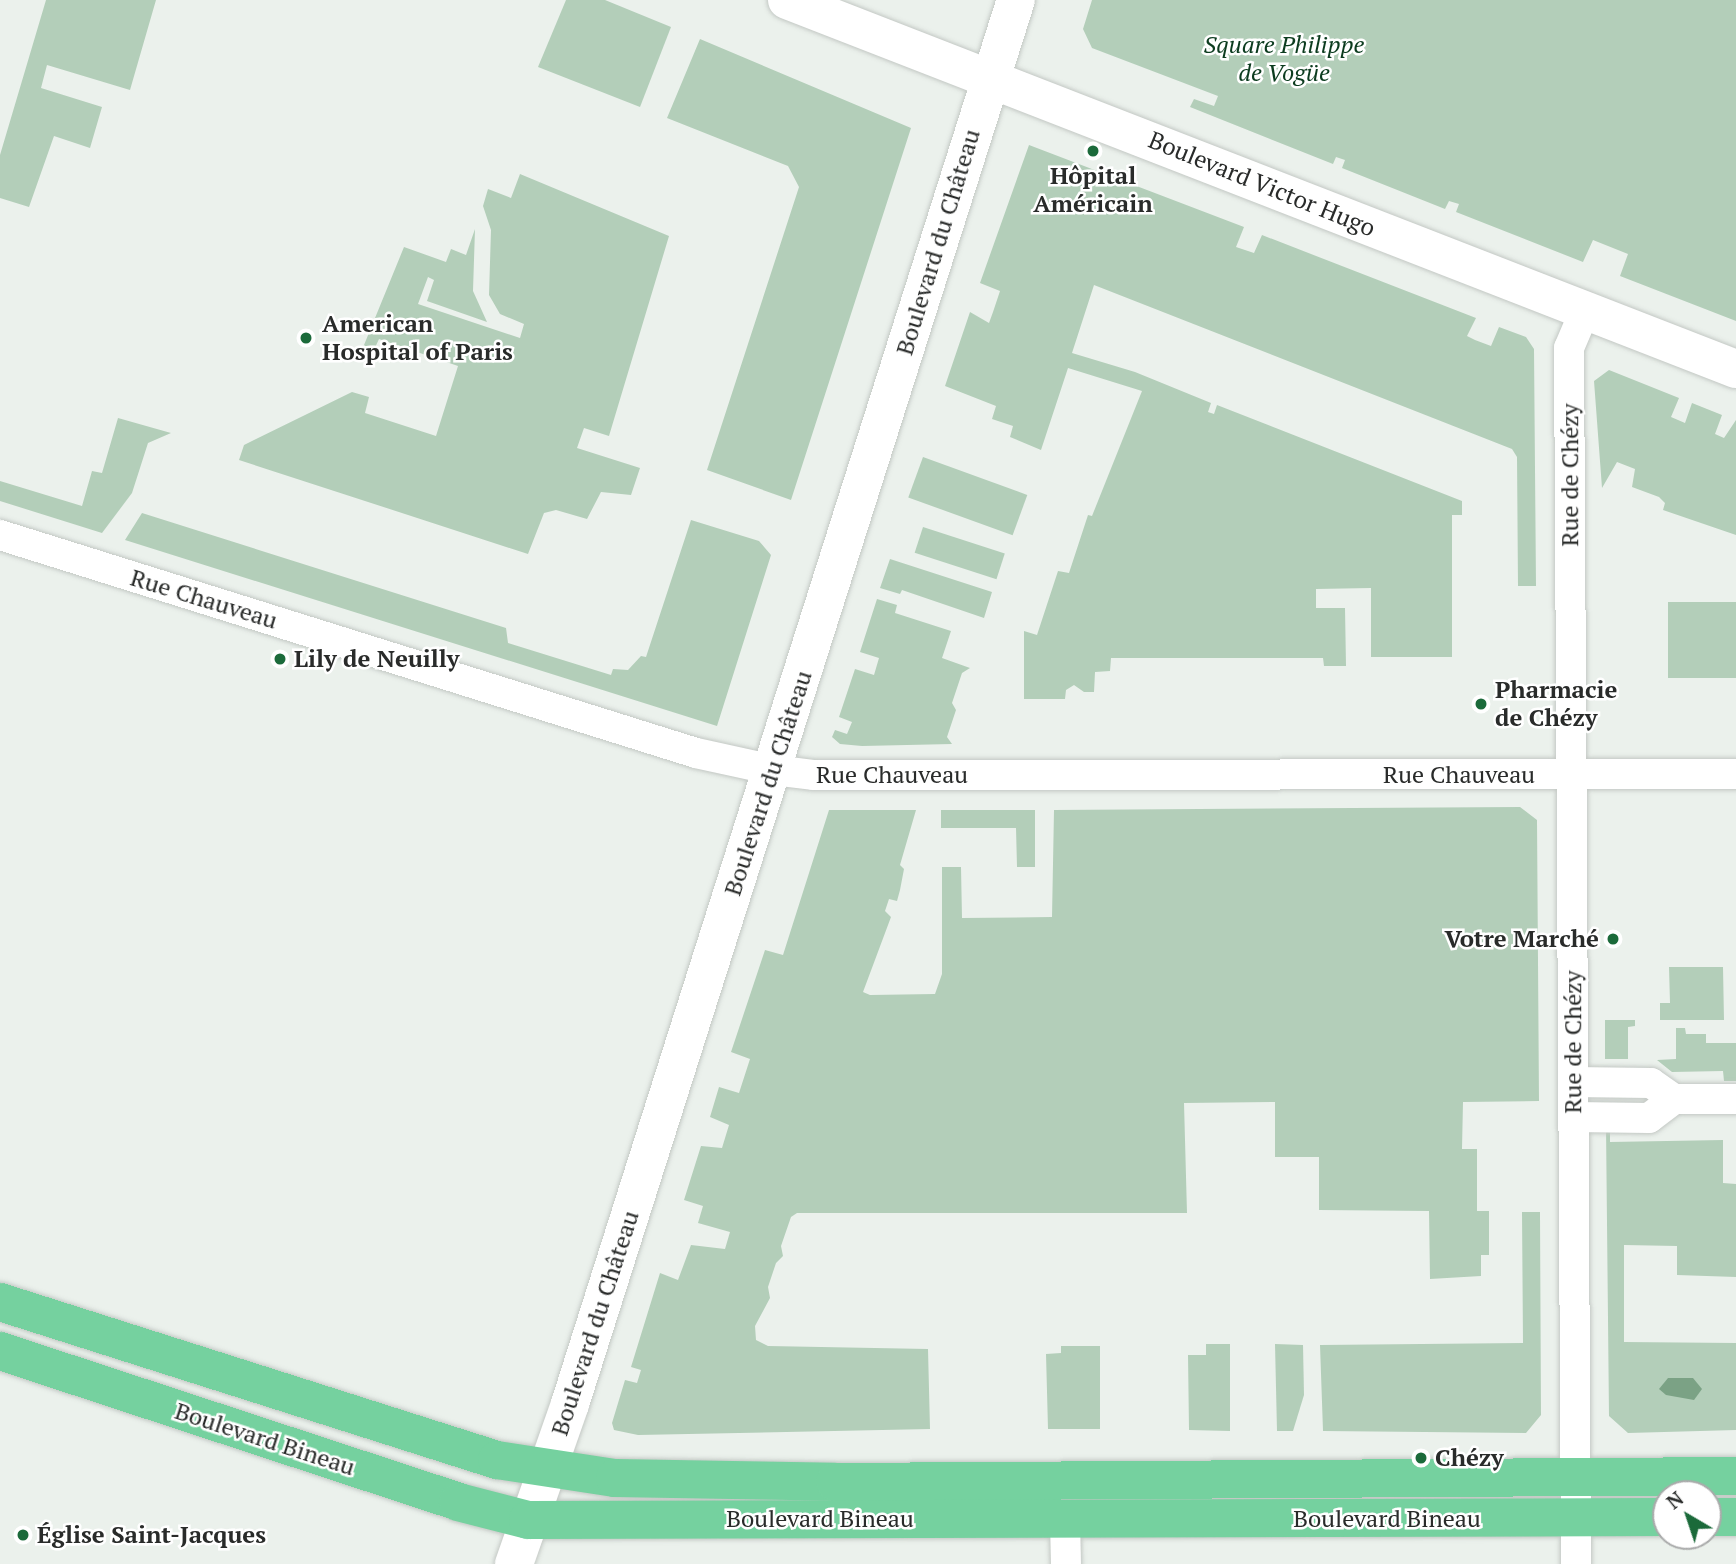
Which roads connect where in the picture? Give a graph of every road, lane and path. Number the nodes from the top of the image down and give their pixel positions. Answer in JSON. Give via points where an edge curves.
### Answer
{"nodes":[{"id":1,"x":788,"y":0,"type":"edge"},
{"id":2,"x":1016,"y":0,"type":"edge"},
{"id":3,"x":990,"y":76,"type":"junction"},
{"id":4,"x":1584,"y":312,"type":"junction"},
{"id":5,"x":1736,"y":369,"type":"edge"},
{"id":6,"x":0,"y":535,"type":"edge"},
{"id":7,"x":773,"y":770,"type":"junction"},
{"id":8,"x":1736,"y":774,"type":"edge"},
{"id":9,"x":1572,"y":775,"type":"junction"},
{"id":10,"x":1573,"y":1082,"type":"junction"},
{"id":11,"x":1736,"y":1099,"type":"edge"},
{"id":12,"x":1674,"y":1100,"type":"junction"},
{"id":13,"x":1573,"y":1117,"type":"junction"},
{"id":14,"x":0,"y":1302,"type":"edge"},
{"id":15,"x":0,"y":1351,"type":"edge"},
{"id":16,"x":548,"y":1468,"type":"junction"},
{"id":17,"x":1736,"y":1476,"type":"edge"},
{"id":18,"x":1574,"y":1477,"type":"junction"},
{"id":19,"x":1575,"y":1517,"type":"junction"},
{"id":20,"x":1652,"y":1517,"type":"edge"},
{"id":21,"x":528,"y":1520,"type":"junction"},
{"id":22,"x":1065,"y":1520,"type":"junction"},
{"id":23,"x":514,"y":1564,"type":"edge"},
{"id":24,"x":1066,"y":1564,"type":"edge"},
{"id":25,"x":1576,"y":1564,"type":"edge"}],
"edges":[{"from":1,"to":3,"type":"street","name":"Boulevard Victor Hugo"},
{"from":2,"to":3,"type":"street","name":"Boulevard du Château"},
{"from":3,"to":4,"type":"street","name":"Boulevard Victor Hugo"},
{"from":3,"to":7,"type":"street","name":"Boulevard du Château"},
{"from":4,"to":5,"type":"street","name":"Boulevard Victor Hugo"},
{"from":4,"to":9,"type":"street","name":"Rue de Chézy","via":[[1569,348]]},
{"from":6,"to":7,"type":"street","name":"Rue Chauveau","via":[[683,749]]},
{"from":7,"to":9,"type":"street","name":"Rue Chauveau","via":[[813,775]]},
{"from":7,"to":16,"type":"street","name":"Boulevard du Château"},
{"from":8,"to":9,"type":"street","name":"Rue Chauveau"},
{"from":9,"to":10,"type":"street","name":"Rue de Chézy"},
{"from":10,"to":12,"type":"street","via":[[1651,1083]]},
{"from":10,"to":13,"type":"street","name":"Rue de Chézy"},
{"from":11,"to":12,"type":"street"},
{"from":12,"to":13,"type":"street","via":[[1649,1118]]},
{"from":13,"to":18,"type":"street","name":"Rue de Chézy"},
{"from":14,"to":16,"type":"main road","via":[[497,1460]]},
{"from":15,"to":21,"type":"main road","name":"Boulevard Bineau","via":[[458,1502]]},
{"from":16,"to":18,"type":"main road","via":[[615,1478],[835,1482]]},
{"from":16,"to":21,"type":"street","name":"Boulevard du Château"},
{"from":17,"to":18,"type":"main road"},
{"from":18,"to":19,"type":"street","name":"Rue de Chézy"},
{"from":19,"to":20,"type":"main road","name":"Boulevard Bineau"},
{"from":19,"to":22,"type":"main road","name":"Boulevard Bineau"},
{"from":19,"to":25,"type":"street","name":"Rue de Chézy"},
{"from":21,"to":22,"type":"main road","name":"Boulevard Bineau"},
{"from":21,"to":23,"type":"street","name":"Boulevard du Château"},
{"from":22,"to":24,"type":"street"}]}
